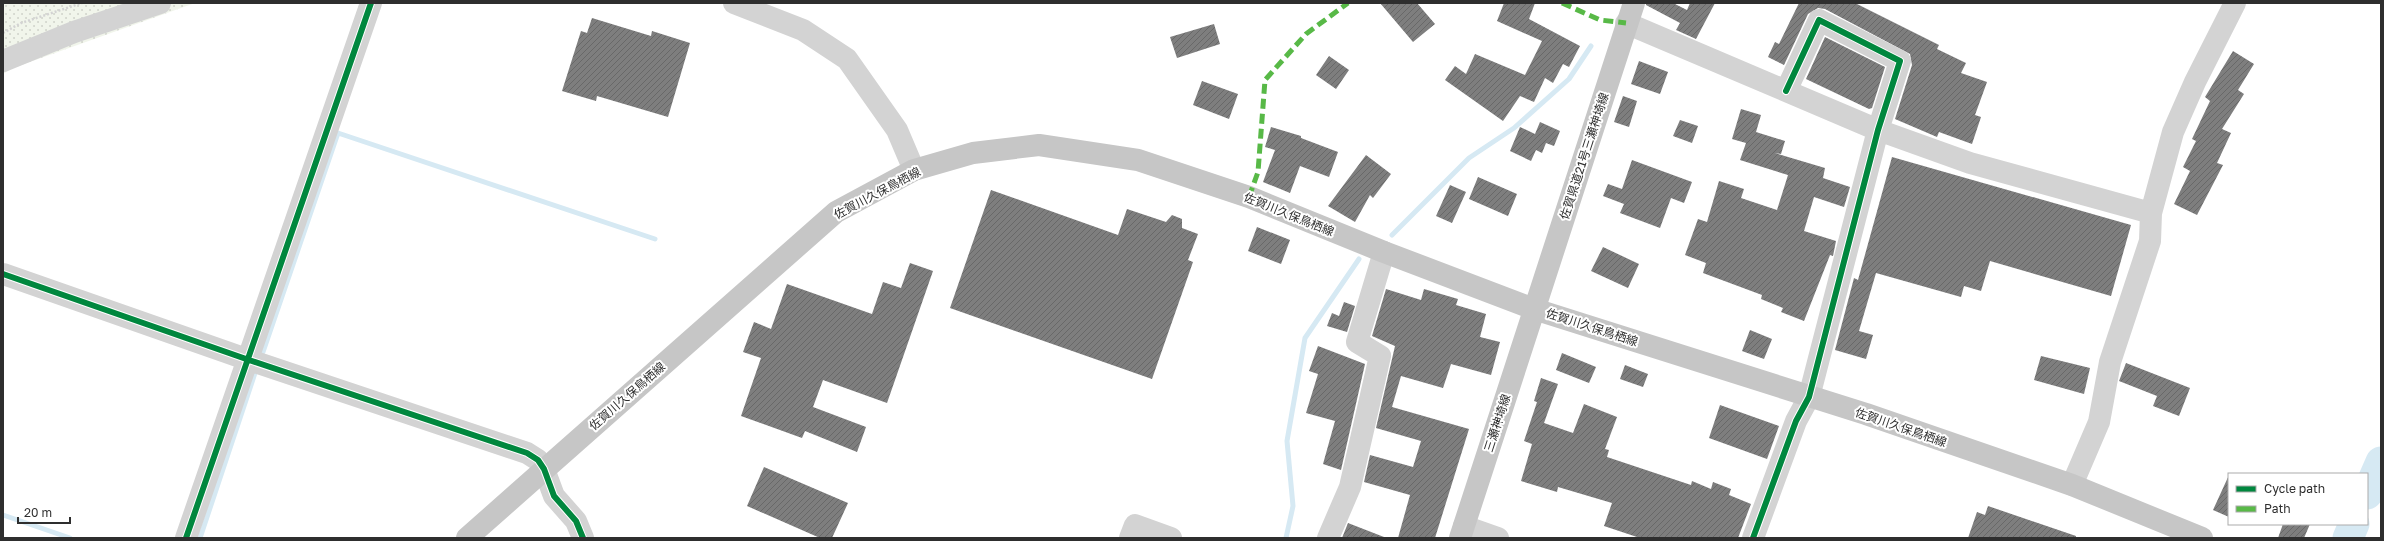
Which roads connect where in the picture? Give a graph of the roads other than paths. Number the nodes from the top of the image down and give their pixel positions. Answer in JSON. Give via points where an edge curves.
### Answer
{"nodes":[{"id":1,"x":160,"y":3,"type":"edge"},
{"id":2,"x":371,"y":3,"type":"edge"},
{"id":3,"x":734,"y":3,"type":"edge"},
{"id":4,"x":1634,"y":3,"type":"edge"},
{"id":5,"x":2235,"y":3,"type":"edge"},
{"id":6,"x":1626,"y":24,"type":"junction"},
{"id":7,"x":3,"y":61,"type":"edge"},
{"id":8,"x":1786,"y":91,"type":"junction"},
{"id":9,"x":1878,"y":130,"type":"junction"},
{"id":10,"x":914,"y":170,"type":"junction"},
{"id":11,"x":2151,"y":213,"type":"junction"},
{"id":12,"x":1384,"y":252,"type":"junction"},
{"id":13,"x":3,"y":274,"type":"edge"},
{"id":14,"x":1534,"y":308,"type":"junction"},
{"id":15,"x":249,"y":360,"type":"junction"},
{"id":16,"x":1809,"y":397,"type":"junction"},
{"id":17,"x":544,"y":469,"type":"junction"},
{"id":18,"x":2072,"y":484,"type":"junction"},
{"id":19,"x":1462,"y":532,"type":"edge"},
{"id":20,"x":186,"y":538,"type":"edge"},
{"id":21,"x":467,"y":538,"type":"edge"},
{"id":22,"x":583,"y":538,"type":"edge"},
{"id":23,"x":1130,"y":538,"type":"edge"},
{"id":24,"x":1171,"y":538,"type":"edge"},
{"id":25,"x":1328,"y":538,"type":"edge"},
{"id":26,"x":1498,"y":538,"type":"edge"},
{"id":27,"x":1753,"y":538,"type":"edge"},
{"id":28,"x":2202,"y":538,"type":"edge"}],
"edges":[{"from":1,"to":7,"type":"street","via":[[74,32]]},
{"from":2,"to":15,"type":"street"},
{"from":3,"to":10,"type":"street","via":[[803,30],[847,59],[898,130]]},
{"from":4,"to":6,"type":"main road","name":"佐賀県道21号三瀬神埼線"},
{"from":5,"to":11,"type":"street","via":[[2173,132]]},
{"from":6,"to":8,"type":"street"},
{"from":6,"to":14,"type":"main road","name":"佐賀県道21号三瀬神埼線"},
{"from":8,"to":9,"type":"street"},
{"from":8,"to":9,"type":"street","via":[[1819,20],[1900,61]]},
{"from":9,"to":11,"type":"street","via":[[1970,163]]},
{"from":9,"to":16,"type":"street"},
{"from":10,"to":12,"type":"main road","name":"佐賀川久保鳥栖線","via":[[973,153],[1039,144],[1138,160],[1249,197]]},
{"from":10,"to":17,"type":"main road","name":"佐賀川久保鳥栖線","via":[[836,212]]},
{"from":11,"to":18,"type":"street","via":[[2150,241],[2110,362],[2100,422]]},
{"from":12,"to":14,"type":"main road","name":"佐賀川久保鳥栖線"},
{"from":12,"to":25,"type":"street","via":[[1357,342],[1380,356],[1350,487]]},
{"from":13,"to":15,"type":"street"},
{"from":14,"to":16,"type":"main road","name":"佐賀川久保鳥栖線"},
{"from":14,"to":19,"type":"main road","name":"三瀬神埼線"},
{"from":15,"to":17,"type":"street","via":[[527,453],[538,460]]},
{"from":15,"to":20,"type":"street"},
{"from":16,"to":18,"type":"main road","name":"佐賀川久保鳥栖線"},
{"from":16,"to":27,"type":"street","via":[[1796,421]]},
{"from":17,"to":21,"type":"main road","name":"佐賀川久保鳥栖線"},
{"from":17,"to":22,"type":"street","via":[[554,496],[576,520]]},
{"from":18,"to":28,"type":"main road","name":"佐賀川久保鳥栖線"},
{"from":19,"to":26,"type":"street"},
{"from":23,"to":24,"type":"street","via":[[1135,525]]}]}
